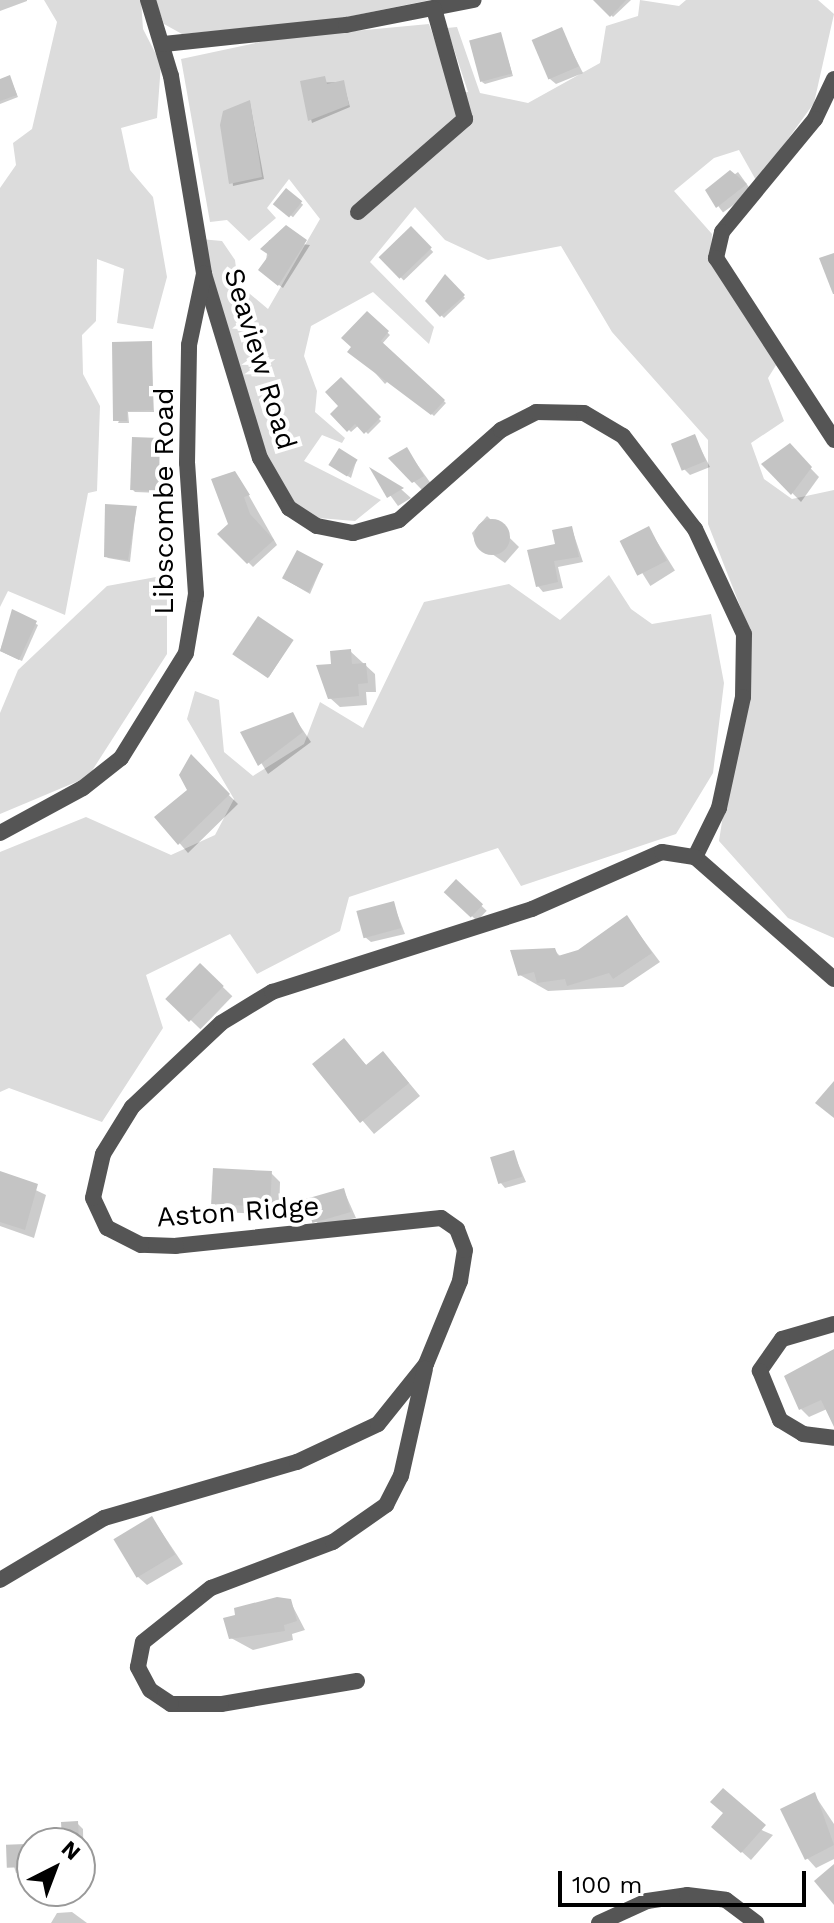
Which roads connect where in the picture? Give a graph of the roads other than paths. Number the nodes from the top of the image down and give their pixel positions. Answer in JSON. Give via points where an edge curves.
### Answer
{"nodes":[{"id":1,"x":148,"y":0,"type":"edge"},
{"id":2,"x":474,"y":0,"type":"edge"},
{"id":3,"x":434,"y":9,"type":"junction"},
{"id":4,"x":164,"y":44,"type":"junction"},
{"id":5,"x":834,"y":79,"type":"edge"},
{"id":6,"x":358,"y":212,"type":"dead end"},
{"id":7,"x":204,"y":274,"type":"junction"},
{"id":8,"x":834,"y":440,"type":"edge"},
{"id":9,"x":0,"y":833,"type":"edge"},
{"id":10,"x":695,"y":857,"type":"junction"},
{"id":11,"x":834,"y":979,"type":"edge"},
{"id":12,"x":834,"y":1324,"type":"edge"},
{"id":13,"x":426,"y":1364,"type":"junction"},
{"id":14,"x":834,"y":1438,"type":"edge"},
{"id":15,"x":0,"y":1580,"type":"edge"},
{"id":16,"x":357,"y":1681,"type":"dead end"},
{"id":17,"x":599,"y":1923,"type":"edge"},
{"id":18,"x":756,"y":1923,"type":"edge"}],
"edges":[{"from":1,"to":4,"type":"street","name":"Seaview Road"},
{"from":2,"to":3,"type":"street"},
{"from":3,"to":4,"type":"street"},
{"from":3,"to":6,"type":"street","via":[[465,119]]},
{"from":4,"to":7,"type":"street","name":"Seaview Road"},
{"from":5,"to":8,"type":"street","via":[[815,119],[722,232],[716,258]]},
{"from":7,"to":9,"type":"street","name":"Libscombe Road","via":[[189,345],[187,463],[196,594],[186,653],[121,758],[83,788]]},
{"from":7,"to":10,"type":"street","name":"Seaview Road","via":[[260,458],[289,508],[317,526],[353,533],[399,520],[501,430],[536,412],[584,413],[623,436],[656,473],[709,553],[744,634],[743,697],[719,808]]},
{"from":10,"to":11,"type":"street"},
{"from":10,"to":13,"type":"street","name":"Aston Ridge","via":[[662,852],[532,909],[272,992],[221,1023],[170,1070],[132,1107],[103,1154],[93,1198],[107,1228],[141,1245],[300,1238],[406,1217],[441,1218],[457,1229],[465,1250]]},
{"from":12,"to":14,"type":"street","via":[[782,1339],[760,1371],[780,1420],[803,1434]]},
{"from":13,"to":15,"type":"street","name":"Aston Ridge","via":[[378,1424],[354,1438],[104,1518]]},
{"from":13,"to":16,"type":"street","via":[[401,1476],[386,1505],[333,1542],[211,1588],[143,1642],[138,1667],[150,1690],[171,1704],[221,1704]]},
{"from":17,"to":18,"type":"street","via":[[647,1901],[687,1895],[726,1900]]}]}
